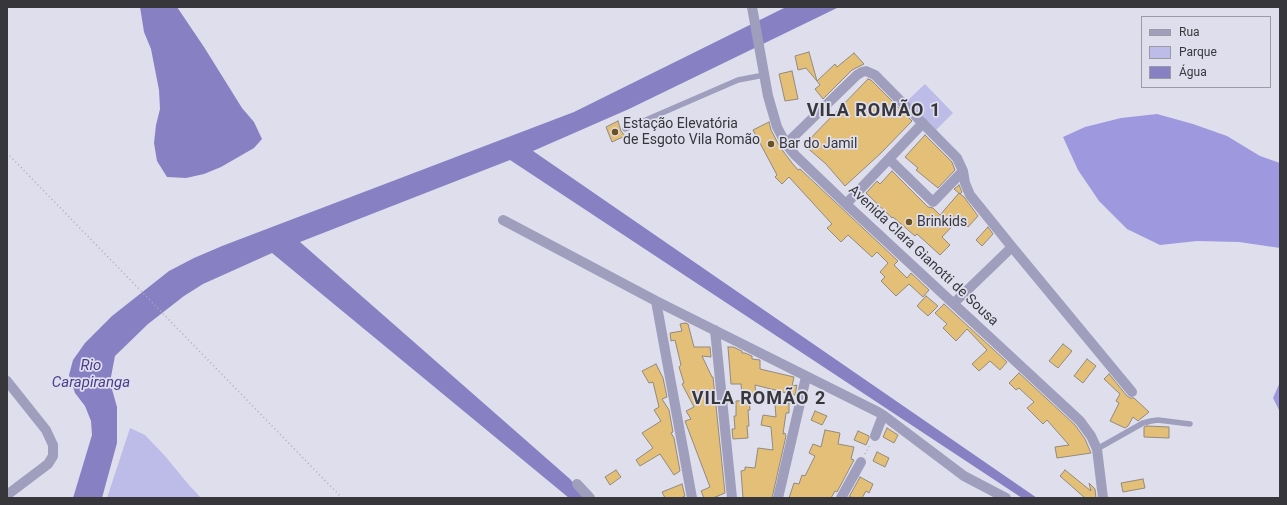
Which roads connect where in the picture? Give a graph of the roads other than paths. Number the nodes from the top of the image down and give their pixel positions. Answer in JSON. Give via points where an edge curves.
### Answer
{"nodes":[{"id":1,"x":753,"y":12,"type":"edge"},
{"id":2,"x":764,"y":75,"type":"junction"},
{"id":3,"x":923,"y":123,"type":"junction"},
{"id":4,"x":626,"y":128,"type":"dead end"},
{"id":5,"x":786,"y":144,"type":"junction"},
{"id":6,"x":890,"y":159,"type":"junction"},
{"id":7,"x":962,"y":167,"type":"junction"},
{"id":8,"x":846,"y":204,"type":"junction"},
{"id":9,"x":503,"y":220,"type":"dead end"},
{"id":10,"x":1012,"y":247,"type":"junction"},
{"id":11,"x":656,"y":301,"type":"junction"},
{"id":12,"x":954,"y":303,"type":"junction"},
{"id":13,"x":715,"y":330,"type":"junction"},
{"id":14,"x":806,"y":377,"type":"junction"},
{"id":15,"x":7,"y":381,"type":"edge"},
{"id":16,"x":1132,"y":392,"type":"dead end"},
{"id":17,"x":883,"y":415,"type":"junction"},
{"id":18,"x":1190,"y":424,"type":"dead end"},
{"id":19,"x":875,"y":436,"type":"road end"},
{"id":20,"x":1097,"y":449,"type":"junction"},
{"id":21,"x":861,"y":462,"type":"road end"},
{"id":22,"x":577,"y":484,"type":"dead end"},
{"id":23,"x":7,"y":496,"type":"edge"},
{"id":24,"x":590,"y":498,"type":"edge"},
{"id":25,"x":692,"y":498,"type":"edge"},
{"id":26,"x":732,"y":498,"type":"edge"},
{"id":27,"x":778,"y":498,"type":"edge"},
{"id":28,"x":842,"y":498,"type":"edge"},
{"id":29,"x":1006,"y":498,"type":"edge"},
{"id":30,"x":1102,"y":498,"type":"edge"}],
"edges":[{"from":1,"to":2,"type":"street","name":"Avenida Clara Gianotti de Sousa"},
{"from":2,"to":4,"type":"lane","via":[[734,81]]},
{"from":2,"to":5,"type":"street","name":"Avenida Clara Gianotti de Sousa","via":[[771,109]]},
{"from":3,"to":5,"type":"street","via":[[879,78],[866,71],[857,75]]},
{"from":3,"to":6,"type":"street"},
{"from":3,"to":7,"type":"street","via":[[957,158]]},
{"from":5,"to":8,"type":"street","name":"Avenida Clara Gianotti de Sousa"},
{"from":6,"to":7,"type":"street","via":[[933,202]]},
{"from":6,"to":8,"type":"street"},
{"from":7,"to":10,"type":"street","via":[[970,195]]},
{"from":8,"to":12,"type":"street","name":"Avenida Clara Gianotti de Sousa"},
{"from":9,"to":11,"type":"street"},
{"from":10,"to":12,"type":"street"},
{"from":10,"to":16,"type":"street"},
{"from":11,"to":13,"type":"street"},
{"from":11,"to":25,"type":"street"},
{"from":12,"to":20,"type":"street","name":"Avenida Clara Gianotti de Sousa","via":[[1074,414],[1091,436]]},
{"from":13,"to":14,"type":"street"},
{"from":13,"to":26,"type":"street"},
{"from":14,"to":17,"type":"street"},
{"from":14,"to":27,"type":"street"},
{"from":15,"to":23,"type":"street","via":[[46,430],[53,445],[53,456],[48,464]]},
{"from":17,"to":19,"type":"street"},
{"from":17,"to":29,"type":"street","via":[[964,476]]},
{"from":18,"to":20,"type":"lane","via":[[1150,421]]},
{"from":20,"to":30,"type":"street","name":"Avenida Clara Gianotti de Sousa"},
{"from":21,"to":28,"type":"street"},
{"from":22,"to":24,"type":"street"}]}
